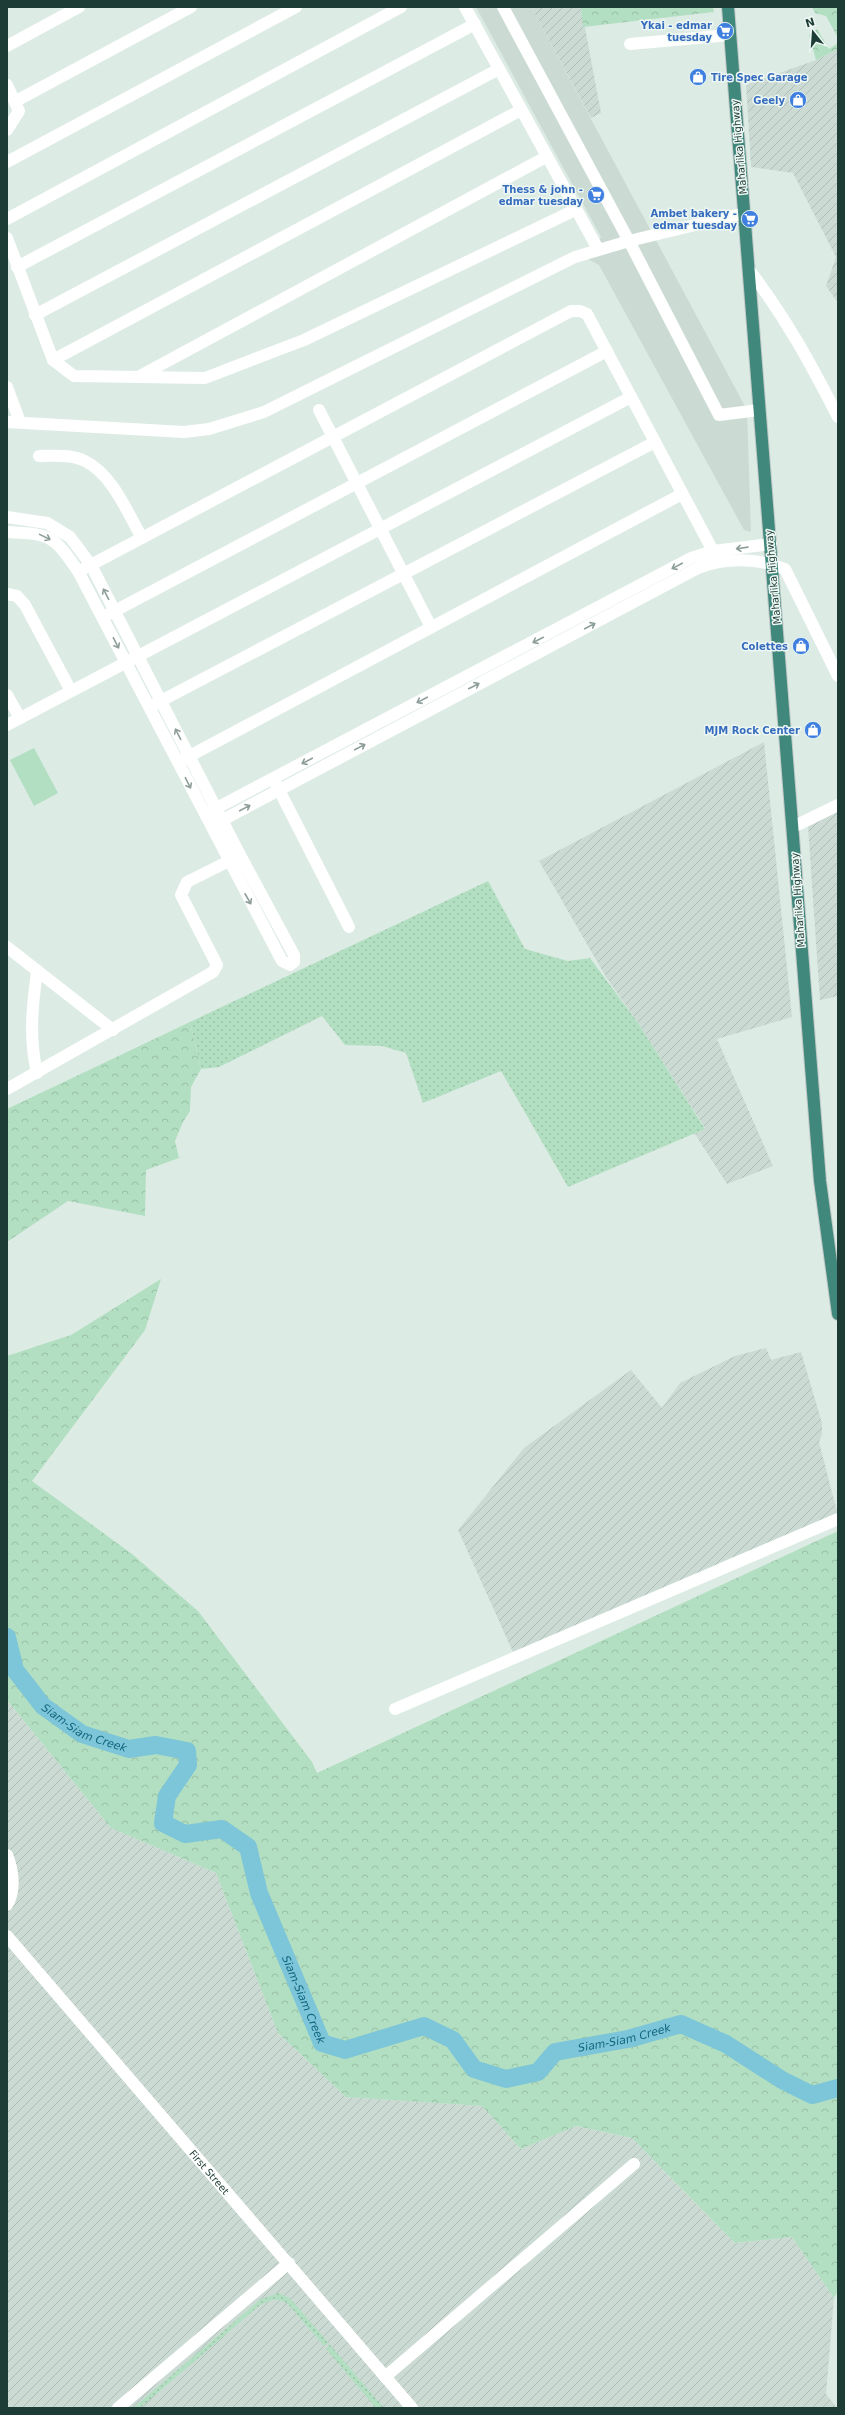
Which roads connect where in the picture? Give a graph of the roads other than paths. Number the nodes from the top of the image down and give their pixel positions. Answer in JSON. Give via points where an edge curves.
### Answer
{"nodes":[{"id":1,"x":80,"y":7,"type":"edge"},
{"id":2,"x":191,"y":7,"type":"edge"},
{"id":3,"x":296,"y":7,"type":"edge"},
{"id":4,"x":401,"y":7,"type":"edge"},
{"id":5,"x":465,"y":7,"type":"edge"},
{"id":6,"x":503,"y":7,"type":"edge"},
{"id":7,"x":728,"y":7,"type":"edge"},
{"id":8,"x":475,"y":24,"type":"junction"},
{"id":9,"x":730,"y":35,"type":"junction"},
{"id":10,"x":630,"y":44,"type":"dead end"},
{"id":11,"x":7,"y":46,"type":"edge"},
{"id":12,"x":499,"y":69,"type":"junction"},
{"id":13,"x":7,"y":85,"type":"edge"},
{"id":14,"x":16,"y":101,"type":"junction"},
{"id":15,"x":521,"y":110,"type":"junction"},
{"id":16,"x":7,"y":130,"type":"edge"},
{"id":17,"x":546,"y":156,"type":"junction"},
{"id":18,"x":7,"y":162,"type":"edge"},
{"id":19,"x":575,"y":210,"type":"junction"},
{"id":20,"x":745,"y":213,"type":"junction"},
{"id":21,"x":7,"y":219,"type":"edge"},
{"id":22,"x":7,"y":238,"type":"edge"},
{"id":23,"x":629,"y":242,"type":"junction"},
{"id":24,"x":598,"y":250,"type":"junction"},
{"id":25,"x":18,"y":267,"type":"junction"},
{"id":26,"x":749,"y":270,"type":"junction"},
{"id":27,"x":35,"y":315,"type":"junction"},
{"id":28,"x":607,"y":351,"type":"junction"},
{"id":29,"x":53,"y":360,"type":"junction"},
{"id":30,"x":137,"y":377,"type":"junction"},
{"id":31,"x":7,"y":387,"type":"edge"},
{"id":32,"x":631,"y":397,"type":"junction"},
{"id":33,"x":319,"y":410,"type":"dead end"},
{"id":34,"x":759,"y":410,"type":"junction"},
{"id":35,"x":838,"y":418,"type":"edge"},
{"id":36,"x":7,"y":422,"type":"edge"},
{"id":37,"x":20,"y":422,"type":"junction"},
{"id":38,"x":333,"y":437,"type":"junction"},
{"id":39,"x":655,"y":442,"type":"junction"},
{"id":40,"x":39,"y":456,"type":"dead end"},
{"id":41,"x":357,"y":483,"type":"junction"},
{"id":42,"x":682,"y":494,"type":"junction"},
{"id":43,"x":7,"y":517,"type":"edge"},
{"id":44,"x":381,"y":529,"type":"junction"},
{"id":45,"x":7,"y":532,"type":"edge"},
{"id":46,"x":142,"y":538,"type":"junction"},
{"id":47,"x":770,"y":544,"type":"junction"},
{"id":48,"x":714,"y":556,"type":"junction"},
{"id":49,"x":772,"y":564,"type":"junction"},
{"id":50,"x":91,"y":565,"type":"junction"},
{"id":51,"x":78,"y":571,"type":"junction"},
{"id":52,"x":404,"y":574,"type":"junction"},
{"id":53,"x":7,"y":594,"type":"edge"},
{"id":54,"x":115,"y":611,"type":"junction"},
{"id":55,"x":102,"y":618,"type":"junction"},
{"id":56,"x":432,"y":627,"type":"junction"},
{"id":57,"x":138,"y":656,"type":"junction"},
{"id":58,"x":126,"y":663,"type":"junction"},
{"id":59,"x":838,"y":676,"type":"edge"},
{"id":60,"x":71,"y":691,"type":"junction"},
{"id":61,"x":7,"y":695,"type":"edge"},
{"id":62,"x":161,"y":701,"type":"junction"},
{"id":63,"x":149,"y":707,"type":"junction"},
{"id":64,"x":20,"y":718,"type":"junction"},
{"id":65,"x":7,"y":725,"type":"edge"},
{"id":66,"x":189,"y":756,"type":"junction"},
{"id":67,"x":178,"y":762,"type":"junction"},
{"id":68,"x":276,"y":785,"type":"junction"},
{"id":69,"x":838,"y":805,"type":"edge"},
{"id":70,"x":216,"y":809,"type":"junction"},
{"id":71,"x":204,"y":814,"type":"junction"},
{"id":72,"x":222,"y":820,"type":"junction"},
{"id":73,"x":210,"y":827,"type":"junction"},
{"id":74,"x":794,"y":827,"type":"junction"},
{"id":75,"x":240,"y":855,"type":"junction"},
{"id":76,"x":229,"y":862,"type":"junction"},
{"id":77,"x":349,"y":927,"type":"dead end"},
{"id":78,"x":7,"y":947,"type":"edge"},
{"id":79,"x":37,"y":972,"type":"junction"},
{"id":80,"x":113,"y":1030,"type":"junction"},
{"id":81,"x":37,"y":1073,"type":"junction"},
{"id":82,"x":7,"y":1089,"type":"edge"},
{"id":83,"x":838,"y":1314,"type":"edge"},
{"id":84,"x":838,"y":1519,"type":"edge"},
{"id":85,"x":395,"y":1709,"type":"dead end"},
{"id":86,"x":7,"y":1855,"type":"edge"},
{"id":87,"x":7,"y":1905,"type":"edge"},
{"id":88,"x":7,"y":1936,"type":"edge"},
{"id":89,"x":634,"y":2164,"type":"dead end"},
{"id":90,"x":289,"y":2263,"type":"junction"},
{"id":91,"x":385,"y":2377,"type":"junction"},
{"id":92,"x":118,"y":2408,"type":"edge"},
{"id":93,"x":412,"y":2408,"type":"edge"}],
"edges":[{"from":1,"to":11,"type":"street"},
{"from":2,"to":14,"type":"street"},
{"from":3,"to":18,"type":"street"},
{"from":4,"to":21,"type":"street"},
{"from":5,"to":8,"type":"street"},
{"from":6,"to":23,"type":"street"},
{"from":7,"to":9,"type":"highway","name":"Maharlika Highway"},
{"from":8,"to":12,"type":"street"},
{"from":8,"to":25,"type":"street"},
{"from":9,"to":10,"type":"street"},
{"from":9,"to":20,"type":"highway","name":"Maharlika Highway"},
{"from":12,"to":15,"type":"street"},
{"from":12,"to":27,"type":"street"},
{"from":13,"to":14,"type":"street"},
{"from":14,"to":16,"type":"street","via":[[19,111]]},
{"from":15,"to":17,"type":"street"},
{"from":15,"to":29,"type":"street"},
{"from":17,"to":19,"type":"street"},
{"from":17,"to":30,"type":"street"},
{"from":19,"to":24,"type":"street"},
{"from":19,"to":30,"type":"street","via":[[290,346],[205,378]]},
{"from":20,"to":23,"type":"street"},
{"from":20,"to":26,"type":"highway","name":"Maharlika Highway"},
{"from":22,"to":25,"type":"street"},
{"from":23,"to":24,"type":"street"},
{"from":23,"to":34,"type":"street","via":[[719,415]]},
{"from":24,"to":37,"type":"street","via":[[574,258],[264,412],[209,429],[184,432]]},
{"from":25,"to":27,"type":"street"},
{"from":26,"to":34,"type":"highway","name":"Maharlika Highway"},
{"from":26,"to":35,"type":"street","via":[[772,299],[799,342]]},
{"from":27,"to":29,"type":"street"},
{"from":28,"to":32,"type":"street"},
{"from":28,"to":38,"type":"street","via":[[587,314],[571,310]]},
{"from":28,"to":41,"type":"street"},
{"from":29,"to":30,"type":"street","via":[[74,376]]},
{"from":31,"to":37,"type":"street"},
{"from":32,"to":39,"type":"street"},
{"from":32,"to":44,"type":"street"},
{"from":33,"to":38,"type":"street"},
{"from":34,"to":47,"type":"highway","name":"Maharlika Highway"},
{"from":36,"to":37,"type":"street"},
{"from":38,"to":41,"type":"street"},
{"from":38,"to":46,"type":"street"},
{"from":39,"to":42,"type":"street"},
{"from":39,"to":52,"type":"street"},
{"from":40,"to":46,"type":"street","via":[[68,456],[85,461],[106,478]]},
{"from":41,"to":44,"type":"street"},
{"from":41,"to":54,"type":"street"},
{"from":42,"to":48,"type":"street"},
{"from":42,"to":56,"type":"street"},
{"from":43,"to":50,"type":"street","via":[[47,523],[70,537]]},
{"from":44,"to":52,"type":"street"},
{"from":44,"to":57,"type":"street"},
{"from":45,"to":51,"type":"street","one_way":true,"via":[[42,534],[62,547]]},
{"from":46,"to":50,"type":"street"},
{"from":47,"to":48,"type":"street","one_way":true},
{"from":47,"to":49,"type":"highway","name":"Maharlika Highway"},
{"from":48,"to":49,"type":"street"},
{"from":48,"to":68,"type":"street","via":[[691,558]]},
{"from":49,"to":59,"type":"street","via":[[785,569]]},
{"from":49,"to":74,"type":"highway","name":"Maharlika Highway"},
{"from":50,"to":51,"type":"street"},
{"from":54,"to":50,"type":"street","one_way":true},
{"from":51,"to":55,"type":"street"},
{"from":52,"to":56,"type":"street"},
{"from":52,"to":62,"type":"street"},
{"from":53,"to":60,"type":"street","via":[[17,596],[25,605]]},
{"from":54,"to":55,"type":"street"},
{"from":54,"to":57,"type":"street"},
{"from":55,"to":58,"type":"street","one_way":true},
{"from":56,"to":66,"type":"street"},
{"from":57,"to":58,"type":"street"},
{"from":57,"to":62,"type":"street"},
{"from":58,"to":60,"type":"street"},
{"from":58,"to":63,"type":"street"},
{"from":60,"to":64,"type":"street"},
{"from":61,"to":64,"type":"street"},
{"from":62,"to":63,"type":"street"},
{"from":66,"to":62,"type":"street","one_way":true},
{"from":63,"to":67,"type":"street"},
{"from":64,"to":65,"type":"street"},
{"from":66,"to":67,"type":"street"},
{"from":66,"to":70,"type":"street"},
{"from":67,"to":71,"type":"street","one_way":true},
{"from":68,"to":70,"type":"street"},
{"from":72,"to":68,"type":"street","one_way":true},
{"from":68,"to":77,"type":"street"},
{"from":69,"to":74,"type":"street"},
{"from":70,"to":71,"type":"street"},
{"from":70,"to":72,"type":"street"},
{"from":71,"to":73,"type":"street"},
{"from":72,"to":73,"type":"street"},
{"from":72,"to":75,"type":"street"},
{"from":73,"to":76,"type":"street"},
{"from":74,"to":83,"type":"highway","name":"Maharlika Highway","via":[[820,1181]]},
{"from":75,"to":76,"type":"street"},
{"from":76,"to":75,"type":"street","one_way":true,"via":[[282,961],[290,965],[294,962],[294,955]]},
{"from":76,"to":80,"type":"street","via":[[187,882],[181,895],[218,965],[213,972]]},
{"from":78,"to":79,"type":"street"},
{"from":79,"to":80,"type":"street"},
{"from":79,"to":81,"type":"street","via":[[31,1014],[31,1048]]},
{"from":80,"to":81,"type":"street"},
{"from":81,"to":82,"type":"street"},
{"from":84,"to":85,"type":"street"},
{"from":86,"to":87,"type":"street","via":[[13,1870],[11,1898]]},
{"from":88,"to":90,"type":"street","name":"First Street"},
{"from":89,"to":91,"type":"street"},
{"from":90,"to":91,"type":"street","name":"First Street"},
{"from":90,"to":92,"type":"street"},
{"from":91,"to":93,"type":"street","name":"First Street"}]}
